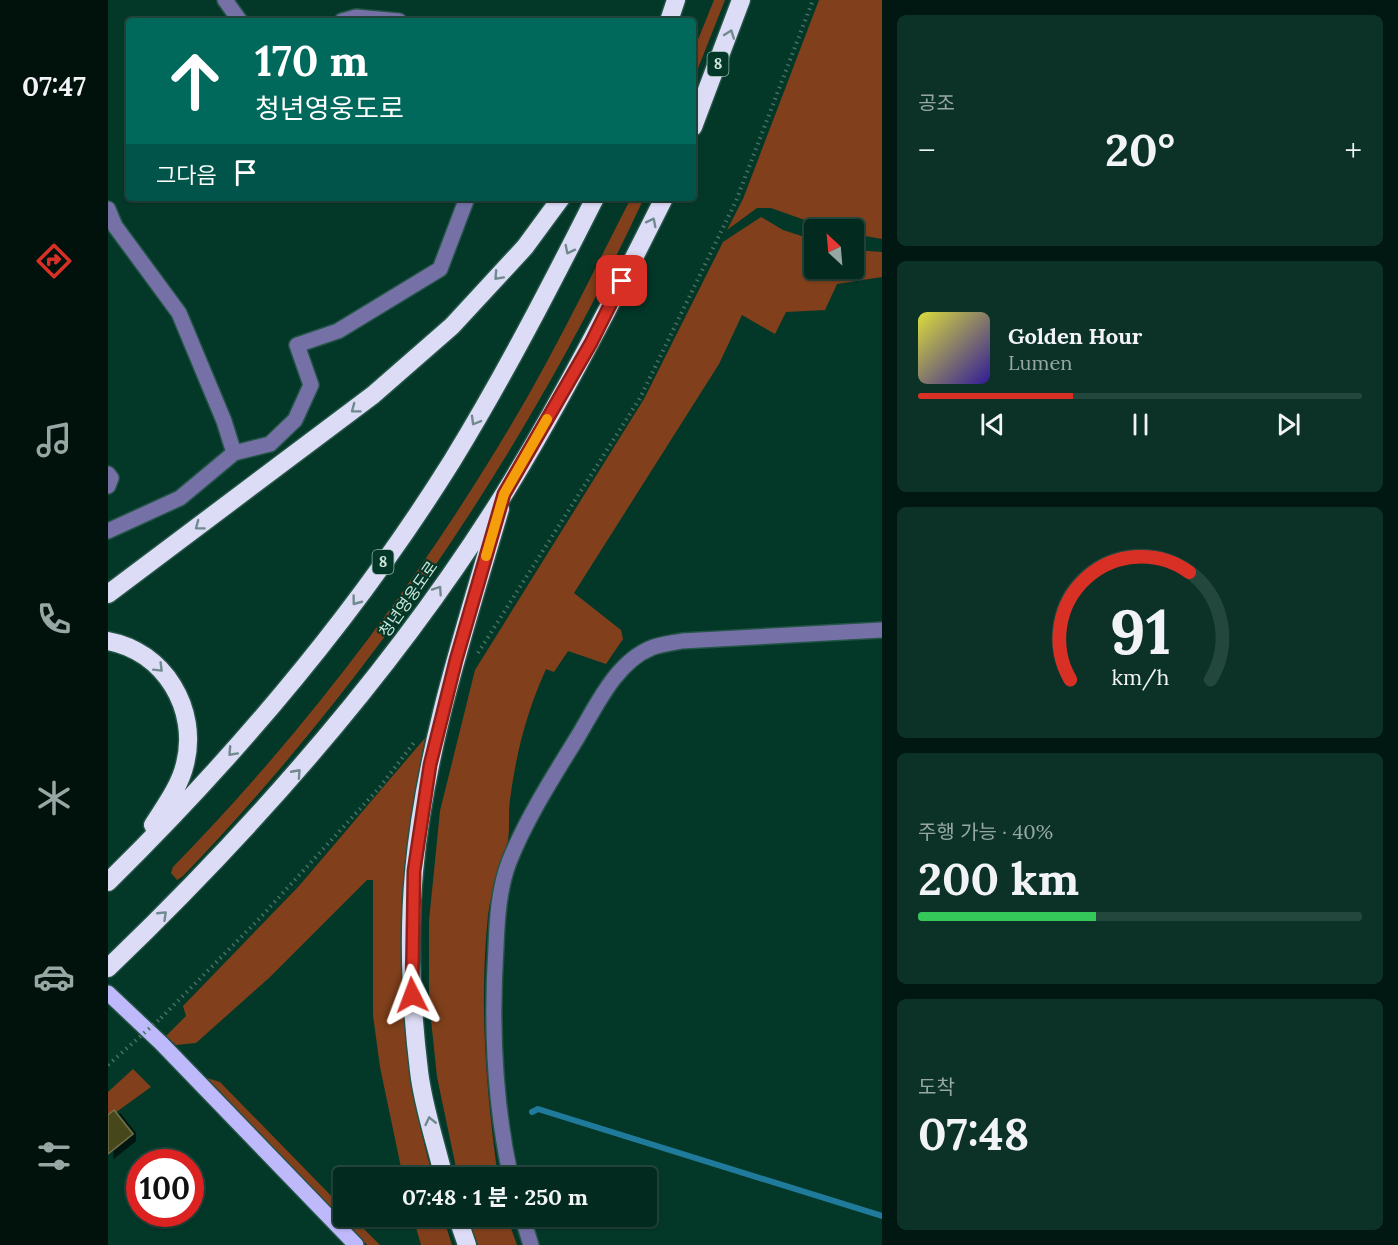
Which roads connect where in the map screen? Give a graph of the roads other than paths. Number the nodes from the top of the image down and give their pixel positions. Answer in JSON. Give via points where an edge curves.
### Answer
{"nodes":[{"id":1,"x":225,"y":0,"type":"edge"},
{"id":2,"x":676,"y":0,"type":"edge"},
{"id":3,"x":741,"y":0,"type":"edge"},
{"id":4,"x":238,"y":18,"type":"edge"},
{"id":5,"x":670,"y":18,"type":"edge"},
{"id":6,"x":696,"y":119,"type":"edge"},
{"id":7,"x":466,"y":201,"type":"edge"},
{"id":8,"x":559,"y":201,"type":"edge"},
{"id":9,"x":593,"y":201,"type":"edge"},
{"id":10,"x":662,"y":201,"type":"edge"},
{"id":11,"x":108,"y":209,"type":"edge"},
{"id":12,"x":234,"y":453,"type":"junction"},
{"id":13,"x":108,"y":474,"type":"edge"},
{"id":14,"x":108,"y":486,"type":"edge"},
{"id":15,"x":504,"y":494,"type":"junction"},
{"id":16,"x":108,"y":531,"type":"edge"},
{"id":17,"x":108,"y":594,"type":"edge"},
{"id":18,"x":882,"y":630,"type":"edge"},
{"id":19,"x":108,"y":641,"type":"edge"},
{"id":20,"x":136,"y":854,"type":"junction"},
{"id":21,"x":108,"y":882,"type":"edge"},
{"id":22,"x":114,"y":961,"type":"edge"},
{"id":23,"x":108,"y":993,"type":"edge"},
{"id":24,"x":441,"y":1167,"type":"edge"},
{"id":25,"x":509,"y":1167,"type":"edge"},
{"id":26,"x":461,"y":1227,"type":"edge"},
{"id":27,"x":525,"y":1227,"type":"edge"},
{"id":28,"x":356,"y":1245,"type":"edge"},
{"id":29,"x":467,"y":1245,"type":"edge"},
{"id":30,"x":531,"y":1245,"type":"edge"}],
"edges":[{"from":1,"to":4,"type":"street"},
{"from":2,"to":5,"type":"highway"},
{"from":6,"to":3,"type":"highway","number":"8","one_way":true},
{"from":7,"to":12,"type":"street","via":[[440,269],[338,332],[297,345],[311,385],[295,420],[270,444]]},
{"from":8,"to":17,"type":"highway","one_way":true,"via":[[525,247],[452,326],[374,395]]},
{"from":9,"to":20,"type":"highway","number":"8","one_way":true,"via":[[536,314],[452,461],[356,601],[253,730]]},
{"from":15,"to":10,"type":"highway","name":"청년영웅도로","one_way":true,"via":[[591,343]]},
{"from":11,"to":12,"type":"street","via":[[115,226],[179,313]]},
{"from":12,"to":16,"type":"street","via":[[180,498]]},
{"from":13,"to":14,"type":"street"},
{"from":22,"to":15,"type":"highway","name":"청년영웅도로","one_way":true,"via":[[182,897],[300,770],[405,638]]},
{"from":24,"to":15,"type":"highway","one_way":true,"via":[[419,1074],[411,975],[414,871],[430,765]]},
{"from":18,"to":25,"type":"street","via":[[682,641],[651,648],[611,683],[524,831],[509,862],[502,891],[494,972],[495,1065]]},
{"from":19,"to":20,"type":"highway","one_way":true,"via":[[139,653],[164,674],[182,701],[189,733],[179,781]]},
{"from":20,"to":21,"type":"highway","number":"8"},
{"from":23,"to":28,"type":"main road"},
{"from":26,"to":29,"type":"highway"},
{"from":27,"to":30,"type":"street"}]}
